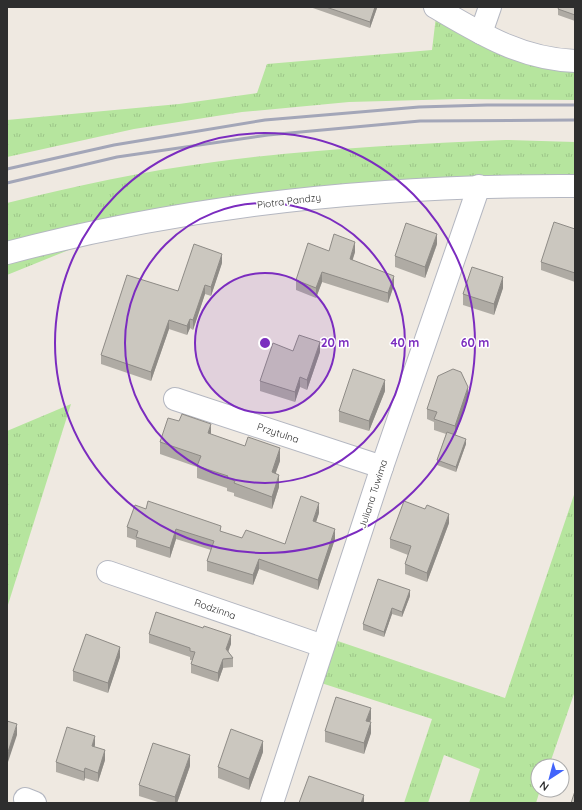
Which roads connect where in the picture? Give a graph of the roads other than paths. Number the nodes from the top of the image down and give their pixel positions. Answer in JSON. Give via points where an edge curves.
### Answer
{"nodes":[{"id":1,"x":435,"y":7,"type":"edge"},
{"id":2,"x":490,"y":7,"type":"edge"},
{"id":3,"x":481,"y":33,"type":"junction"},
{"id":4,"x":575,"y":61,"type":"edge"},
{"id":5,"x":479,"y":186,"type":"junction"},
{"id":6,"x":575,"y":186,"type":"edge"},
{"id":7,"x":7,"y":253,"type":"edge"},
{"id":8,"x":175,"y":399,"type":"dead end"},
{"id":9,"x":382,"y":467,"type":"junction"},
{"id":10,"x":108,"y":572,"type":"dead end"},
{"id":11,"x":323,"y":646,"type":"junction"},
{"id":12,"x":272,"y":803,"type":"edge"}],
"edges":[{"from":1,"to":3,"type":"street"},
{"from":2,"to":3,"type":"street"},
{"from":3,"to":4,"type":"street","via":[[535,56]]},
{"from":5,"to":6,"type":"street","name":"Piotra Pandzy"},
{"from":5,"to":7,"type":"street","name":"Piotra Pandzy","via":[[346,193],[239,207],[128,226]]},
{"from":5,"to":9,"type":"street","name":"Juliana Tuwima"},
{"from":8,"to":9,"type":"street","name":"Przytulna"},
{"from":9,"to":11,"type":"street","name":"Juliana Tuwima"},
{"from":10,"to":11,"type":"street","name":"Rodzinna"},
{"from":11,"to":12,"type":"street","name":"Juliana Tuwima"}]}
